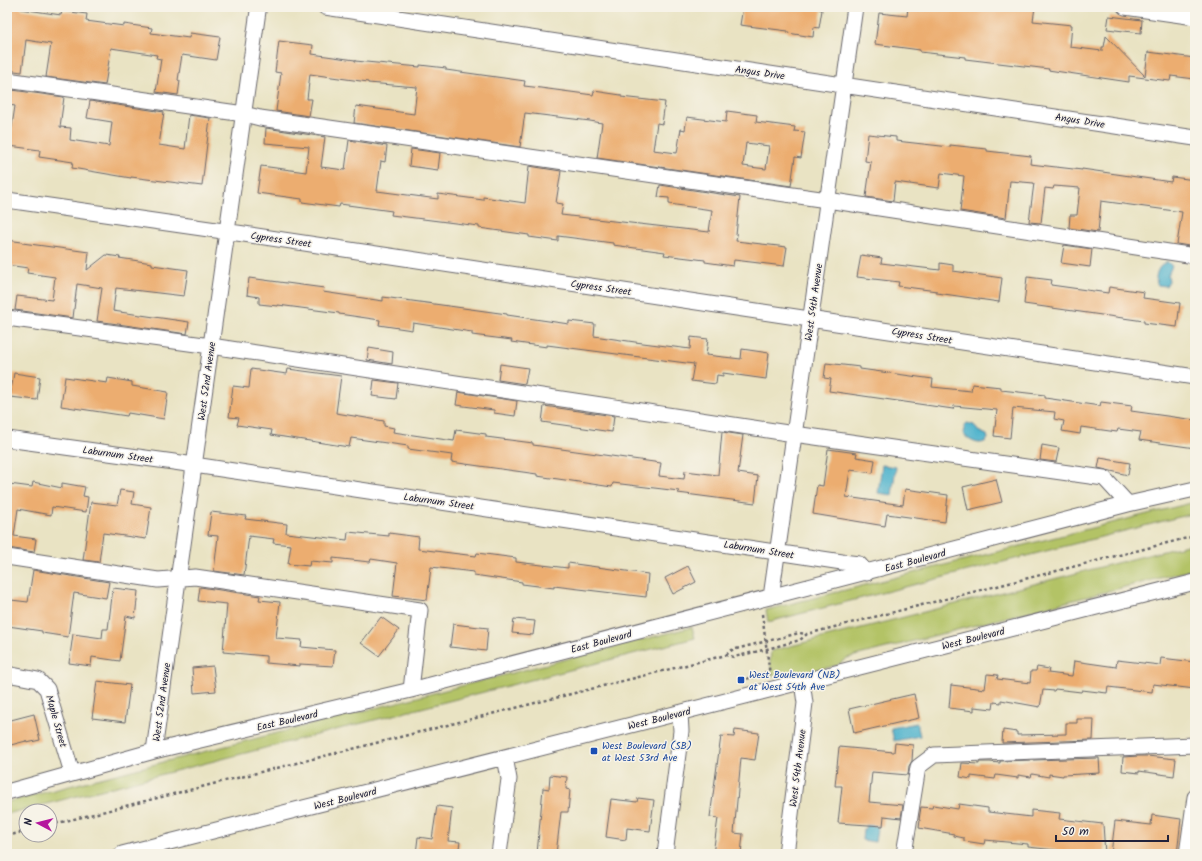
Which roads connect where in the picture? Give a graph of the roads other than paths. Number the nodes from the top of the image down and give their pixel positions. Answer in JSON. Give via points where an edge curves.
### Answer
{"nodes":[{"id":1,"x":325,"y":7,"type":"edge"},
{"id":2,"x":855,"y":7,"type":"edge"},
{"id":3,"x":1125,"y":7,"type":"edge"},
{"id":4,"x":260,"y":8,"type":"edge"},
{"id":5,"x":1195,"y":17,"type":"edge"},
{"id":6,"x":7,"y":80,"type":"edge"},
{"id":7,"x":843,"y":84,"type":"junction"},
{"id":8,"x":244,"y":114,"type":"junction"},
{"id":9,"x":1195,"y":138,"type":"edge"},
{"id":10,"x":7,"y":200,"type":"edge"},
{"id":11,"x":827,"y":200,"type":"junction"},
{"id":12,"x":227,"y":231,"type":"junction"},
{"id":13,"x":1195,"y":256,"type":"edge"},
{"id":14,"x":7,"y":318,"type":"edge"},
{"id":15,"x":810,"y":318,"type":"junction"},
{"id":16,"x":211,"y":346,"type":"junction"},
{"id":17,"x":1195,"y":377,"type":"edge"},
{"id":18,"x":794,"y":434,"type":"junction"},
{"id":19,"x":7,"y":439,"type":"edge"},
{"id":20,"x":194,"y":465,"type":"junction"},
{"id":21,"x":1195,"y":489,"type":"edge"},
{"id":22,"x":1128,"y":504,"type":"junction"},
{"id":23,"x":777,"y":552,"type":"junction"},
{"id":24,"x":7,"y":557,"type":"edge"},
{"id":25,"x":867,"y":573,"type":"junction"},
{"id":26,"x":178,"y":578,"type":"junction"},
{"id":27,"x":1195,"y":582,"type":"edge"},
{"id":28,"x":765,"y":598,"type":"junction"},
{"id":29,"x":7,"y":674,"type":"edge"},
{"id":30,"x":802,"y":682,"type":"junction"},
{"id":31,"x":411,"y":690,"type":"junction"},
{"id":32,"x":680,"y":712,"type":"junction"},
{"id":33,"x":1195,"y":745,"type":"edge"},
{"id":34,"x":154,"y":751,"type":"junction"},
{"id":35,"x":505,"y":758,"type":"junction"},
{"id":36,"x":72,"y":773,"type":"junction"},
{"id":37,"x":7,"y":792,"type":"edge"},
{"id":38,"x":1195,"y":797,"type":"edge"},
{"id":39,"x":122,"y":854,"type":"edge"},
{"id":40,"x":499,"y":854,"type":"edge"},
{"id":41,"x":665,"y":854,"type":"edge"},
{"id":42,"x":786,"y":854,"type":"edge"},
{"id":43,"x":904,"y":854,"type":"edge"},
{"id":44,"x":1187,"y":854,"type":"edge"}],
"edges":[{"from":1,"to":7,"type":"street","name":"Angus Drive"},
{"from":2,"to":7,"type":"street","name":"West 54th Avenue"},
{"from":3,"to":5,"type":"street"},
{"from":4,"to":8,"type":"street","name":"West 52nd Avenue"},
{"from":6,"to":8,"type":"street"},
{"from":7,"to":9,"type":"street","name":"Angus Drive"},
{"from":7,"to":11,"type":"street","name":"West 54th Avenue"},
{"from":8,"to":11,"type":"street"},
{"from":8,"to":12,"type":"street","name":"West 52nd Avenue"},
{"from":10,"to":12,"type":"street","name":"Cypress Street"},
{"from":11,"to":13,"type":"street"},
{"from":11,"to":15,"type":"street","name":"West 54th Avenue"},
{"from":12,"to":15,"type":"street","name":"Cypress Street"},
{"from":12,"to":16,"type":"street","name":"West 52nd Avenue"},
{"from":14,"to":16,"type":"street"},
{"from":15,"to":17,"type":"street","name":"Cypress Street"},
{"from":15,"to":18,"type":"street","name":"West 54th Avenue"},
{"from":16,"to":18,"type":"street"},
{"from":16,"to":20,"type":"street","name":"West 52nd Avenue"},
{"from":18,"to":22,"type":"street","via":[[1104,478]]},
{"from":18,"to":23,"type":"street","name":"West 54th Avenue"},
{"from":19,"to":20,"type":"street","name":"Laburnum Street"},
{"from":20,"to":23,"type":"street","name":"Laburnum Street"},
{"from":20,"to":26,"type":"street","name":"West 52nd Avenue"},
{"from":21,"to":22,"type":"street","name":"East Boulevard"},
{"from":22,"to":25,"type":"street","name":"East Boulevard"},
{"from":23,"to":25,"type":"street","name":"Laburnum Street","via":[[859,564]]},
{"from":23,"to":28,"type":"street","name":"West 54th Avenue"},
{"from":24,"to":26,"type":"street","via":[[158,580]]},
{"from":25,"to":28,"type":"street","name":"East Boulevard"},
{"from":26,"to":31,"type":"street","via":[[195,577],[420,610]]},
{"from":26,"to":34,"type":"street","name":"West 52nd Avenue"},
{"from":27,"to":30,"type":"street","name":"West Boulevard"},
{"from":28,"to":31,"type":"street","name":"East Boulevard"},
{"from":29,"to":36,"type":"street","name":"Maple Street","via":[[38,680],[47,689]]},
{"from":30,"to":32,"type":"street","name":"West Boulevard"},
{"from":30,"to":42,"type":"street","name":"West 54th Avenue","via":[[806,703]]},
{"from":31,"to":34,"type":"street","name":"East Boulevard"},
{"from":32,"to":35,"type":"street","name":"West Boulevard"},
{"from":32,"to":41,"type":"street","via":[[681,731]]},
{"from":33,"to":43,"type":"street","via":[[934,755],[918,767]]},
{"from":34,"to":36,"type":"street","name":"East Boulevard"},
{"from":35,"to":39,"type":"street","name":"West Boulevard"},
{"from":35,"to":40,"type":"street","via":[[509,779]]},
{"from":36,"to":37,"type":"street","name":"East Boulevard"},
{"from":38,"to":44,"type":"street"}]}
